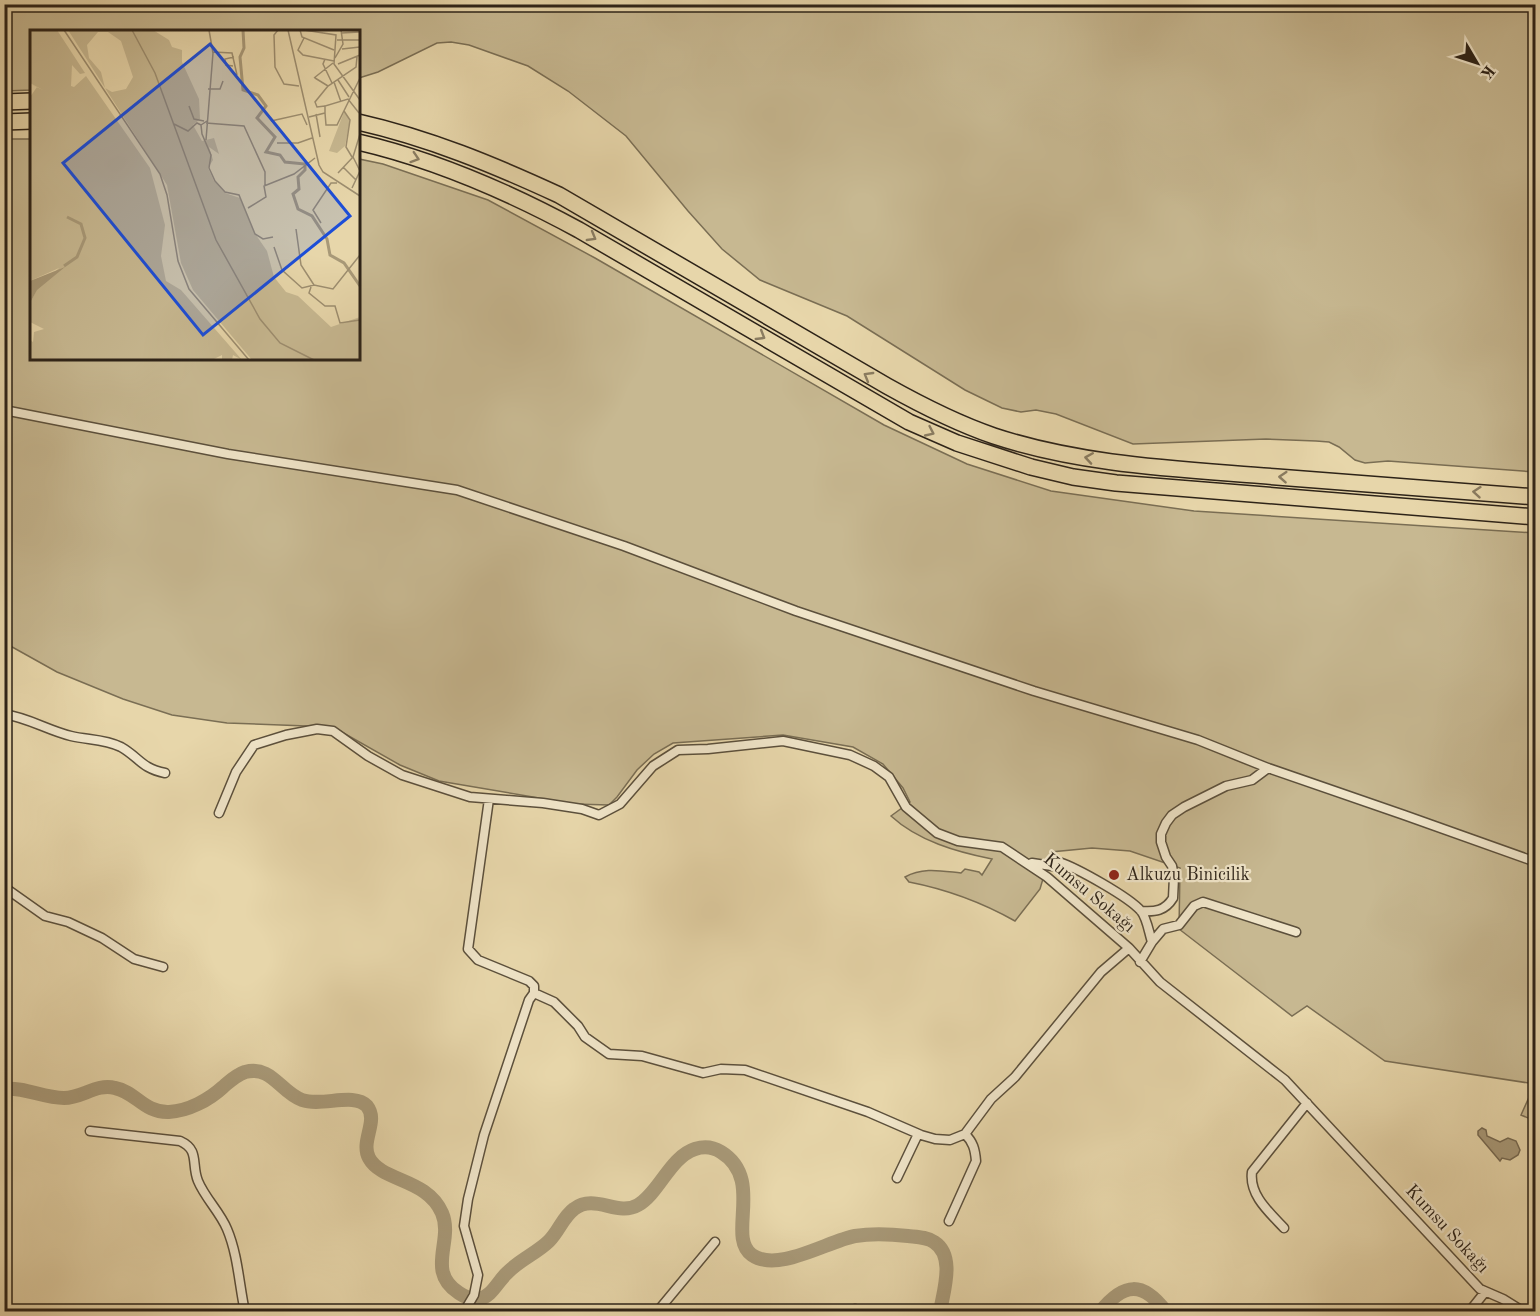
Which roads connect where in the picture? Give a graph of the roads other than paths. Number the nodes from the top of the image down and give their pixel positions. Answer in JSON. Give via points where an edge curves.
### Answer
{"nodes":[{"id":1,"x":30,"y":101,"type":"edge"},
{"id":2,"x":4,"y":102,"type":"edge"},
{"id":3,"x":4,"y":122,"type":"edge"},
{"id":4,"x":30,"y":122,"type":"edge"},
{"id":5,"x":360,"y":123,"type":"edge"},
{"id":6,"x":360,"y":143,"type":"edge"},
{"id":7,"x":4,"y":410,"type":"edge"},
{"id":8,"x":1536,"y":497,"type":"edge"},
{"id":9,"x":1536,"y":517,"type":"edge"},
{"id":10,"x":4,"y":714,"type":"edge"},
{"id":11,"x":1268,"y":768,"type":"junction"},
{"id":12,"x":165,"y":774,"type":"dead end"},
{"id":13,"x":489,"y":799,"type":"junction"},
{"id":14,"x":219,"y":813,"type":"dead end"},
{"id":15,"x":1023,"y":860,"type":"junction"},
{"id":16,"x":1536,"y":862,"type":"edge"},
{"id":17,"x":4,"y":887,"type":"edge"},
{"id":18,"x":1141,"y":911,"type":"junction"},
{"id":19,"x":1296,"y":932,"type":"dead end"},
{"id":20,"x":1152,"y":942,"type":"junction"},
{"id":21,"x":1128,"y":948,"type":"junction"},
{"id":22,"x":1140,"y":962,"type":"junction"},
{"id":23,"x":163,"y":967,"type":"dead end"},
{"id":24,"x":534,"y":993,"type":"junction"},
{"id":25,"x":1307,"y":1103,"type":"junction"},
{"id":26,"x":90,"y":1131,"type":"dead end"},
{"id":27,"x":918,"y":1134,"type":"junction"},
{"id":28,"x":965,"y":1134,"type":"junction"},
{"id":29,"x":897,"y":1178,"type":"dead end"},
{"id":30,"x":949,"y":1221,"type":"dead end"},
{"id":31,"x":1284,"y":1228,"type":"dead end"},
{"id":32,"x":715,"y":1242,"type":"dead end"},
{"id":33,"x":1485,"y":1292,"type":"junction"},
{"id":34,"x":245,"y":1311,"type":"edge"},
{"id":35,"x":465,"y":1311,"type":"edge"},
{"id":36,"x":657,"y":1311,"type":"edge"},
{"id":37,"x":1470,"y":1311,"type":"edge"},
{"id":38,"x":1524,"y":1311,"type":"edge"}],
"edges":[{"from":1,"to":2,"type":"highway"},
{"from":3,"to":4,"type":"highway"},
{"from":8,"to":5,"type":"highway","one_way":true,"via":[[1105,461],[994,435],[897,392],[559,195],[463,154]]},
{"from":6,"to":9,"type":"highway","one_way":true,"via":[[465,175],[536,207],[909,422],[978,451],[1060,474],[1116,483]]},
{"from":7,"to":11,"type":"street","via":[[228,454],[457,490],[1034,692],[1198,740]]},
{"from":10,"to":12,"type":"street","via":[[26,717],[74,737],[122,747],[150,770]]},
{"from":11,"to":16,"type":"street"},
{"from":11,"to":18,"type":"street","via":[[1252,780],[1226,786],[1172,815],[1161,834],[1161,842],[1172,866],[1173,898],[1162,910]]},
{"from":13,"to":14,"type":"street","via":[[402,775],[333,731],[317,729],[254,745],[236,772]]},
{"from":13,"to":15,"type":"street","via":[[543,803],[599,815],[620,804],[653,766],[678,750],[783,741],[850,755],[874,766],[889,777],[906,807],[937,832],[958,841],[1002,847]]},
{"from":13,"to":24,"type":"street","via":[[468,949],[478,960],[529,981]]},
{"from":15,"to":18,"type":"street","name":"Kumsu Sokağı","via":[[1038,865],[1059,862],[1070,866]]},
{"from":15,"to":21,"type":"street","name":"Kumsu Sokağı"},
{"from":17,"to":23,"type":"street","via":[[45,916],[102,938],[134,959]]},
{"from":18,"to":20,"type":"street","name":"Kumsu Sokağı"},
{"from":19,"to":20,"type":"street","via":[[1203,902],[1194,906],[1179,925],[1163,929]]},
{"from":20,"to":22,"type":"street","name":"Kumsu Sokağı"},
{"from":21,"to":22,"type":"street","name":"Kumsu Sokağı"},
{"from":21,"to":28,"type":"street","via":[[1101,972]]},
{"from":22,"to":25,"type":"street","name":"Kumsu Sokağı","via":[[1285,1080]]},
{"from":24,"to":27,"type":"street","via":[[554,1002],[585,1037],[609,1054],[642,1056],[703,1073],[745,1070],[859,1108]]},
{"from":24,"to":35,"type":"street","via":[[484,1135],[468,1199],[464,1226],[478,1275],[474,1295]]},
{"from":25,"to":31,"type":"street","via":[[1252,1172],[1255,1192]]},
{"from":25,"to":33,"type":"street","name":"Kumsu Sokağı"},
{"from":26,"to":34,"type":"street","via":[[189,1145],[197,1180],[227,1227]]},
{"from":27,"to":28,"type":"street","via":[[950,1140]]},
{"from":27,"to":29,"type":"street"},
{"from":28,"to":30,"type":"street","via":[[972,1141],[976,1161]]},
{"from":32,"to":36,"type":"street"},
{"from":33,"to":37,"type":"street"},
{"from":33,"to":38,"type":"street","name":"Kumsu Sokağı"}]}
